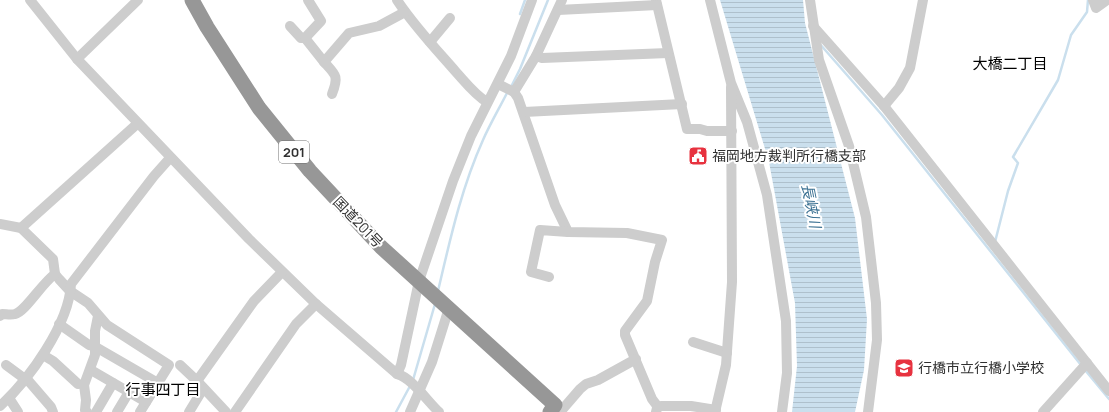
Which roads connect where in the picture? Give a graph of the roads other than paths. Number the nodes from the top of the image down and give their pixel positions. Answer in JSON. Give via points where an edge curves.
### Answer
{"nodes":[{"id":1,"x":30,"y":0,"type":"edge"},
{"id":2,"x":138,"y":0,"type":"edge"},
{"id":3,"x":193,"y":0,"type":"edge"},
{"id":4,"x":308,"y":0,"type":"edge"},
{"id":5,"x":397,"y":0,"type":"edge"},
{"id":6,"x":562,"y":0,"type":"edge"},
{"id":7,"x":710,"y":0,"type":"edge"},
{"id":8,"x":810,"y":0,"type":"edge"},
{"id":9,"x":923,"y":0,"type":"edge"},
{"id":10,"x":1093,"y":0,"type":"edge"},
{"id":11,"x":1107,"y":0,"type":"edge"},
{"id":12,"x":530,"y":1,"type":"edge"},
{"id":13,"x":656,"y":3,"type":"edge"},
{"id":14,"x":558,"y":10,"type":"junction"},
{"id":15,"x":405,"y":12,"type":"junction"},
{"id":16,"x":450,"y":18,"type":"dead end"},
{"id":17,"x":290,"y":26,"type":"dead end"},
{"id":18,"x":813,"y":26,"type":"junction"},
{"id":19,"x":305,"y":38,"type":"junction"},
{"id":20,"x":430,"y":42,"type":"junction"},
{"id":21,"x":668,"y":54,"type":"junction"},
{"id":22,"x":536,"y":56,"type":"junction"},
{"id":23,"x":77,"y":59,"type":"junction"},
{"id":24,"x":324,"y":62,"type":"junction"},
{"id":25,"x":731,"y":83,"type":"junction"},
{"id":26,"x":500,"y":85,"type":"junction"},
{"id":27,"x":514,"y":92,"type":"junction"},
{"id":28,"x":332,"y":94,"type":"dead end"},
{"id":29,"x":487,"y":102,"type":"junction"},
{"id":30,"x":682,"y":104,"type":"junction"},
{"id":31,"x":884,"y":106,"type":"junction"},
{"id":32,"x":524,"y":112,"type":"junction"},
{"id":33,"x":732,"y":119,"type":"junction"},
{"id":34,"x":747,"y":122,"type":"junction"},
{"id":35,"x":137,"y":124,"type":"junction"},
{"id":36,"x":732,"y":131,"type":"junction"},
{"id":37,"x":170,"y":158,"type":"junction"},
{"id":38,"x":0,"y":224,"type":"edge"},
{"id":39,"x":22,"y":228,"type":"junction"},
{"id":40,"x":568,"y":232,"type":"junction"},
{"id":41,"x":282,"y":272,"type":"junction"},
{"id":42,"x":56,"y":274,"type":"junction"},
{"id":43,"x":549,"y":277,"type":"dead end"},
{"id":44,"x":420,"y":282,"type":"junction"},
{"id":45,"x":70,"y":291,"type":"junction"},
{"id":46,"x":316,"y":304,"type":"junction"},
{"id":47,"x":446,"y":305,"type":"junction"},
{"id":48,"x":0,"y":316,"type":"edge"},
{"id":49,"x":98,"y":316,"type":"junction"},
{"id":50,"x":59,"y":324,"type":"junction"},
{"id":51,"x":693,"y":342,"type":"dead end"},
{"id":52,"x":94,"y":346,"type":"junction"},
{"id":53,"x":727,"y":353,"type":"junction"},
{"id":54,"x":43,"y":355,"type":"junction"},
{"id":55,"x":636,"y":359,"type":"junction"},
{"id":56,"x":1087,"y":363,"type":"junction"},
{"id":57,"x":6,"y":365,"type":"dead end"},
{"id":58,"x":180,"y":365,"type":"dead end"},
{"id":59,"x":91,"y":370,"type":"junction"},
{"id":60,"x":399,"y":374,"type":"junction"},
{"id":61,"x":26,"y":379,"type":"junction"},
{"id":62,"x":113,"y":383,"type":"junction"},
{"id":63,"x":158,"y":383,"type":"junction"},
{"id":64,"x":78,"y":384,"type":"dead end"},
{"id":65,"x":200,"y":385,"type":"junction"},
{"id":66,"x":417,"y":388,"type":"junction"},
{"id":67,"x":1109,"y":391,"type":"edge"},
{"id":68,"x":129,"y":392,"type":"junction"},
{"id":69,"x":9,"y":398,"type":"junction"},
{"id":70,"x":146,"y":402,"type":"junction"},
{"id":71,"x":0,"y":406,"type":"edge"},
{"id":72,"x":657,"y":410,"type":"edge"},
{"id":73,"x":556,"y":411,"type":"edge"},
{"id":74,"x":716,"y":411,"type":"edge"},
{"id":75,"x":18,"y":412,"type":"edge"},
{"id":76,"x":53,"y":412,"type":"edge"},
{"id":77,"x":87,"y":412,"type":"edge"},
{"id":78,"x":96,"y":412,"type":"edge"},
{"id":79,"x":118,"y":412,"type":"edge"},
{"id":80,"x":140,"y":412,"type":"edge"},
{"id":81,"x":189,"y":412,"type":"edge"},
{"id":82,"x":226,"y":412,"type":"edge"},
{"id":83,"x":234,"y":412,"type":"edge"},
{"id":84,"x":410,"y":412,"type":"edge"},
{"id":85,"x":439,"y":412,"type":"edge"},
{"id":86,"x":782,"y":412,"type":"edge"},
{"id":87,"x":868,"y":412,"type":"edge"},
{"id":88,"x":1043,"y":412,"type":"edge"}],
"edges":[{"from":1,"to":23,"type":"street"},
{"from":2,"to":23,"type":"street"},
{"from":3,"to":44,"type":"highway","name":"国道201号","number":"201","via":[[207,27],[259,108],[310,171],[381,247]]},
{"from":4,"to":19,"type":"street","via":[[321,21]]},
{"from":5,"to":15,"type":"street"},
{"from":6,"to":14,"type":"street"},
{"from":7,"to":25,"type":"street"},
{"from":8,"to":18,"type":"street"},
{"from":9,"to":31,"type":"street","via":[[910,68],[899,88]]},
{"from":10,"to":11,"type":"street","via":[[1096,8]]},
{"from":12,"to":26,"type":"street","via":[[521,34]]},
{"from":13,"to":14,"type":"street"},
{"from":13,"to":21,"type":"street"},
{"from":14,"to":22,"type":"street"},
{"from":15,"to":20,"type":"street"},
{"from":15,"to":24,"type":"street","via":[[379,26],[349,33]]},
{"from":16,"to":20,"type":"street"},
{"from":17,"to":19,"type":"street","via":[[301,38]]},
{"from":18,"to":31,"type":"street"},
{"from":18,"to":87,"type":"street","via":[[819,60],[849,146],[866,217],[876,303],[877,340]]},
{"from":19,"to":24,"type":"street"},
{"from":20,"to":29,"type":"street","via":[[479,98]]},
{"from":21,"to":22,"type":"street","via":[[542,58]]},
{"from":21,"to":30,"type":"street"},
{"from":22,"to":27,"type":"street"},
{"from":23,"to":35,"type":"street"},
{"from":24,"to":28,"type":"street","via":[[336,75],[337,82]]},
{"from":25,"to":33,"type":"street"},
{"from":25,"to":34,"type":"street"},
{"from":26,"to":27,"type":"street"},
{"from":26,"to":29,"type":"street"},
{"from":27,"to":32,"type":"street"},
{"from":29,"to":44,"type":"street","via":[[470,136],[453,181]]},
{"from":30,"to":32,"type":"street"},
{"from":30,"to":36,"type":"street","via":[[687,129],[708,132]]},
{"from":31,"to":56,"type":"street"},
{"from":32,"to":40,"type":"street","via":[[555,205]]},
{"from":33,"to":34,"type":"street","via":[[743,119]]},
{"from":33,"to":36,"type":"street"},
{"from":34,"to":86,"type":"street","via":[[768,195],[784,306],[787,373]]},
{"from":35,"to":37,"type":"street"},
{"from":35,"to":39,"type":"street"},
{"from":36,"to":53,"type":"street","via":[[732,282]]},
{"from":37,"to":41,"type":"street"},
{"from":37,"to":45,"type":"street","via":[[96,250],[71,284]]},
{"from":38,"to":39,"type":"street"},
{"from":39,"to":42,"type":"street","via":[[53,259]]},
{"from":40,"to":43,"type":"street","via":[[540,230],[531,272]]},
{"from":40,"to":55,"type":"street","via":[[627,233],[662,240],[647,301],[626,331],[625,338]]},
{"from":41,"to":46,"type":"street"},
{"from":41,"to":65,"type":"street","via":[[254,300]]},
{"from":42,"to":45,"type":"street"},
{"from":42,"to":48,"type":"street","via":[[38,289],[24,309],[15,314]]},
{"from":44,"to":47,"type":"highway","name":"国道201号","number":"201"},
{"from":44,"to":60,"type":"street"},
{"from":45,"to":49,"type":"street","via":[[88,303]]},
{"from":45,"to":50,"type":"street"},
{"from":46,"to":60,"type":"street"},
{"from":46,"to":83,"type":"street","via":[[296,324]]},
{"from":47,"to":66,"type":"street","via":[[432,362]]},
{"from":47,"to":73,"type":"highway","name":"国道201号","number":"201","via":[[555,406]]},
{"from":49,"to":52,"type":"street"},
{"from":49,"to":63,"type":"street","via":[[118,334],[169,365]]},
{"from":50,"to":52,"type":"street"},
{"from":50,"to":54,"type":"street"},
{"from":51,"to":53,"type":"street"},
{"from":52,"to":59,"type":"street","via":[[95,355]]},
{"from":52,"to":63,"type":"street"},
{"from":53,"to":74,"type":"street"},
{"from":54,"to":61,"type":"street"},
{"from":54,"to":64,"type":"street"},
{"from":55,"to":72,"type":"street"},
{"from":55,"to":73,"type":"street","via":[[586,384]]},
{"from":56,"to":67,"type":"street"},
{"from":56,"to":88,"type":"street"},
{"from":57,"to":61,"type":"street"},
{"from":58,"to":65,"type":"street"},
{"from":59,"to":62,"type":"street"},
{"from":59,"to":77,"type":"street","via":[[84,385]]},
{"from":60,"to":66,"type":"street"},
{"from":61,"to":69,"type":"street"},
{"from":61,"to":76,"type":"street"},
{"from":62,"to":68,"type":"street"},
{"from":62,"to":78,"type":"street"},
{"from":63,"to":70,"type":"street"},
{"from":65,"to":81,"type":"street"},
{"from":65,"to":82,"type":"street"},
{"from":66,"to":84,"type":"street"},
{"from":66,"to":85,"type":"street"},
{"from":68,"to":70,"type":"street"},
{"from":68,"to":79,"type":"street"},
{"from":69,"to":71,"type":"street"},
{"from":69,"to":75,"type":"street"},
{"from":70,"to":80,"type":"street"},
{"from":72,"to":74,"type":"street","via":[[661,406],[691,406]]}]}
